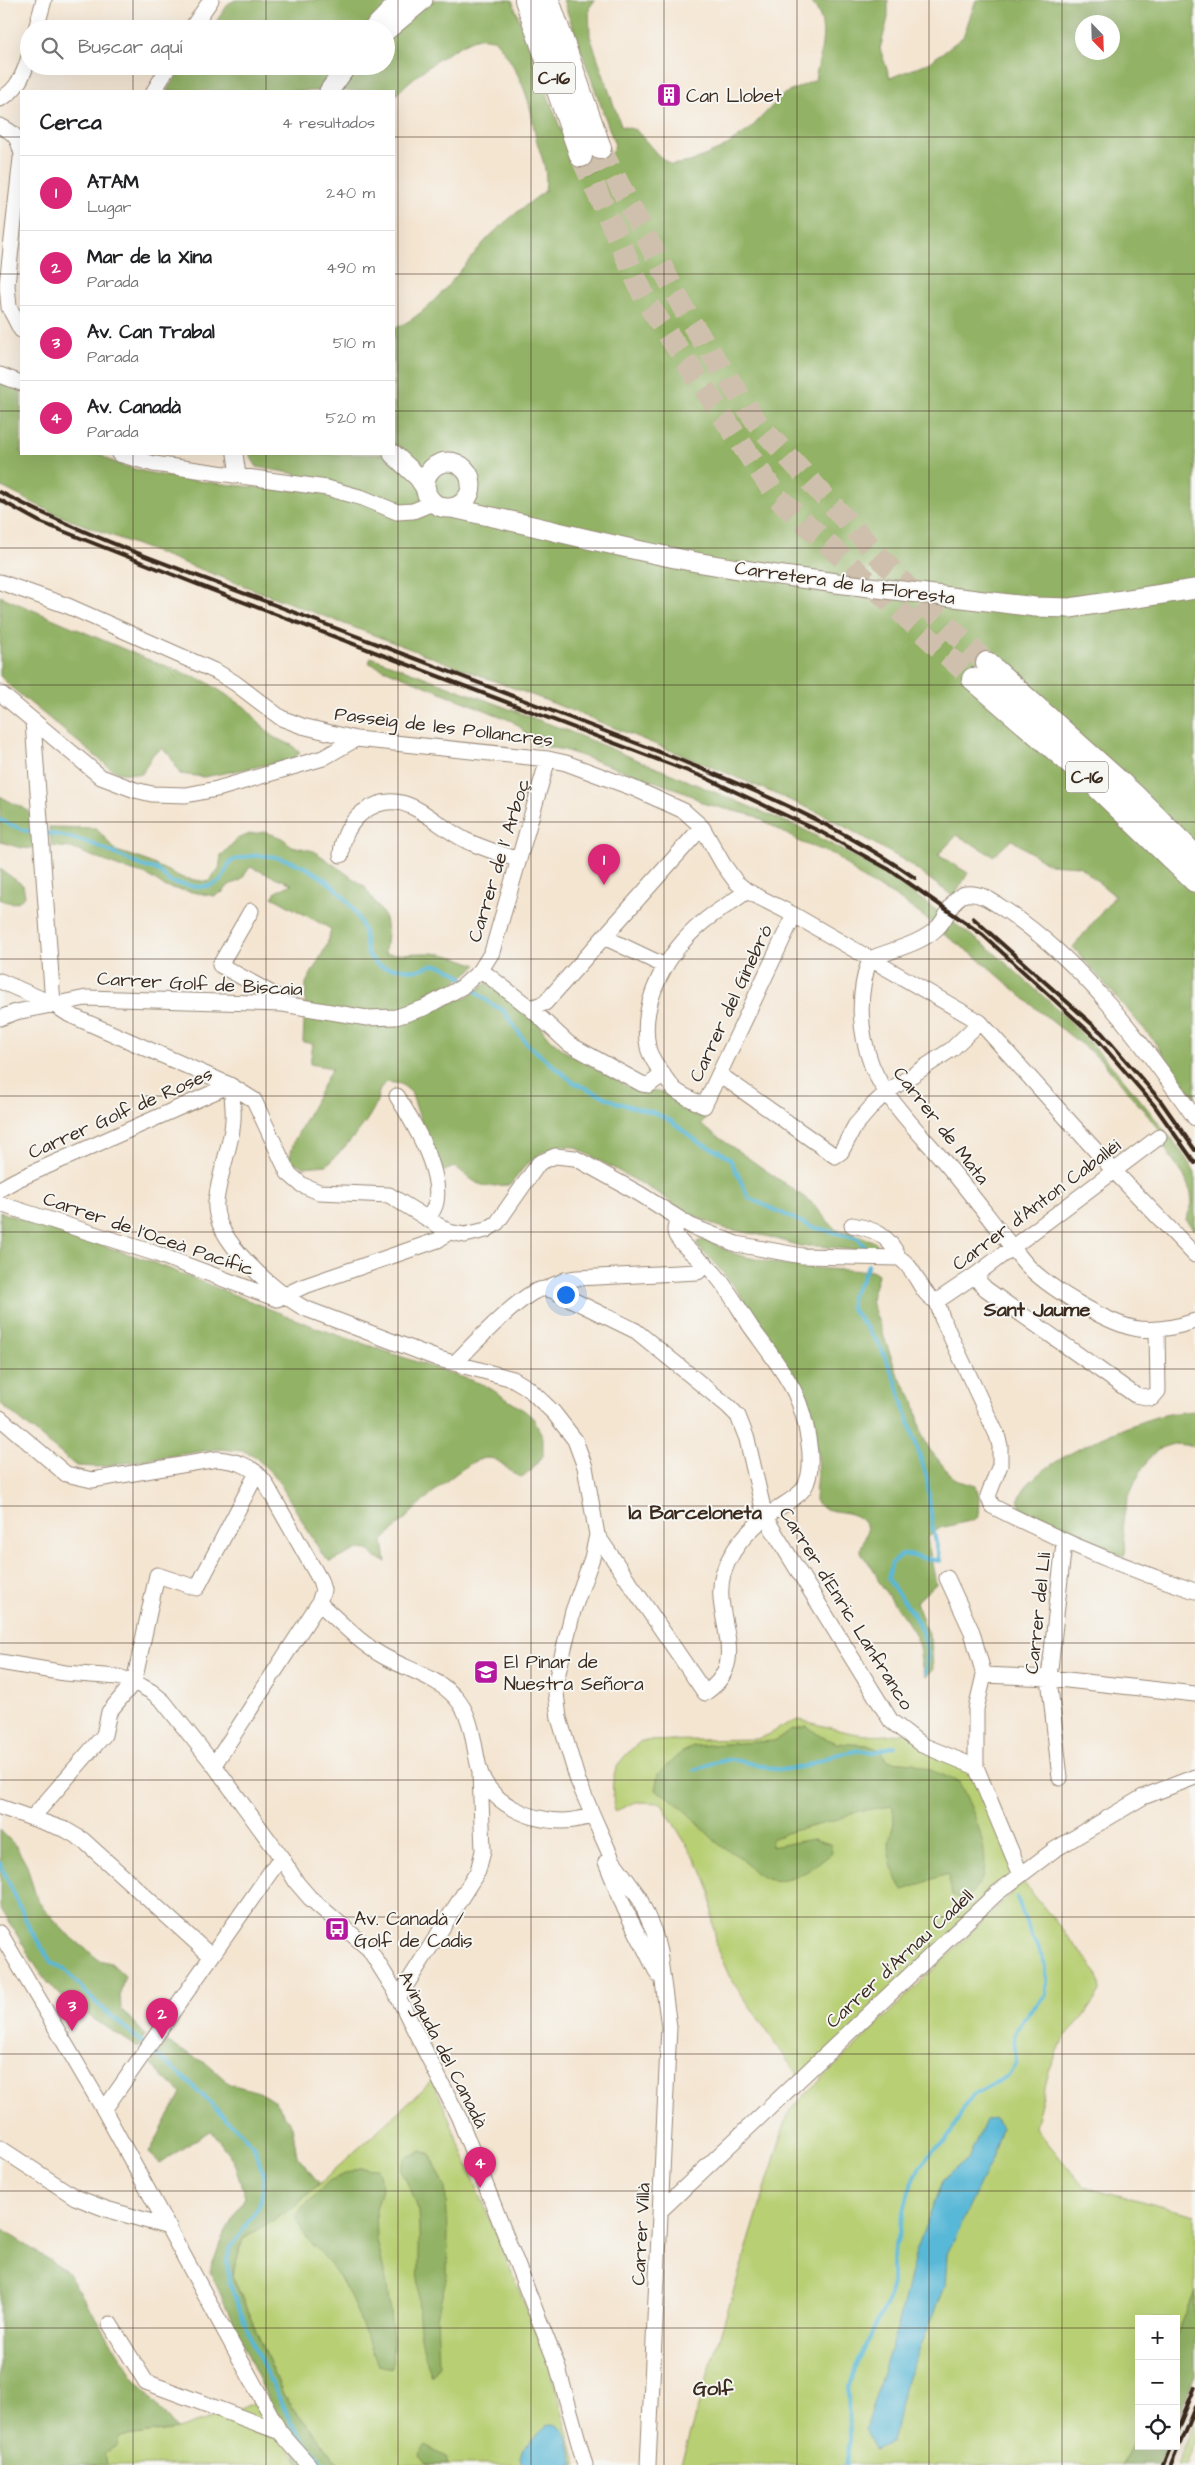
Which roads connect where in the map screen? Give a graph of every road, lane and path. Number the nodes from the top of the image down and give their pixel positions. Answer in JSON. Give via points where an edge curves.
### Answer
{"nodes":[{"id":1,"x":44,"y":0,"type":"edge"},
{"id":2,"x":210,"y":0,"type":"edge"},
{"id":3,"x":403,"y":0,"type":"edge"},
{"id":4,"x":423,"y":0,"type":"edge"},
{"id":5,"x":526,"y":0,"type":"edge"},
{"id":6,"x":548,"y":0,"type":"edge"},
{"id":7,"x":38,"y":20,"type":"edge"},
{"id":8,"x":197,"y":20,"type":"edge"},
{"id":9,"x":384,"y":20,"type":"edge"},
{"id":10,"x":395,"y":24,"type":"edge"},
{"id":11,"x":22,"y":75,"type":"edge"},
{"id":12,"x":164,"y":75,"type":"edge"},
{"id":13,"x":341,"y":75,"type":"edge"},
{"id":14,"x":155,"y":90,"type":"edge"},
{"id":15,"x":330,"y":90,"type":"edge"},
{"id":16,"x":0,"y":100,"type":"edge"},
{"id":17,"x":0,"y":126,"type":"edge"},
{"id":18,"x":20,"y":146,"type":"edge"},
{"id":19,"x":20,"y":164,"type":"edge"},
{"id":20,"x":4,"y":256,"type":"edge"},
{"id":21,"x":20,"y":328,"type":"edge"},
{"id":22,"x":0,"y":375,"type":"edge"},
{"id":23,"x":20,"y":384,"type":"edge"},
{"id":24,"x":395,"y":454,"type":"edge"},
{"id":25,"x":123,"y":455,"type":"edge"},
{"id":26,"x":235,"y":455,"type":"edge"},
{"id":27,"x":395,"y":455,"type":"edge"},
{"id":28,"x":441,"y":464,"type":"junction"},
{"id":29,"x":238,"y":475,"type":"junction"},
{"id":30,"x":470,"y":482,"type":"junction"},
{"id":31,"x":437,"y":500,"type":"junction"},
{"id":32,"x":498,"y":516,"type":"junction"},
{"id":33,"x":0,"y":582,"type":"edge"},
{"id":34,"x":1195,"y":589,"type":"edge"},
{"id":35,"x":0,"y":693,"type":"edge"},
{"id":36,"x":33,"y":722,"type":"junction"},
{"id":37,"x":356,"y":738,"type":"junction"},
{"id":38,"x":548,"y":759,"type":"junction"},
{"id":39,"x":702,"y":827,"type":"junction"},
{"id":40,"x":341,"y":855,"type":"dead end"},
{"id":41,"x":1195,"y":856,"type":"edge"},
{"id":42,"x":519,"y":860,"type":"junction"},
{"id":43,"x":1195,"y":881,"type":"edge"},
{"id":44,"x":747,"y":892,"type":"junction"},
{"id":45,"x":250,"y":911,"type":"dead end"},
{"id":46,"x":794,"y":915,"type":"junction"},
{"id":47,"x":604,"y":937,"type":"junction"},
{"id":48,"x":870,"y":959,"type":"junction"},
{"id":49,"x":665,"y":966,"type":"junction"},
{"id":50,"x":472,"y":979,"type":"junction"},
{"id":51,"x":0,"y":981,"type":"edge"},
{"id":52,"x":53,"y":1004,"type":"junction"},
{"id":53,"x":283,"y":1004,"type":"junction"},
{"id":54,"x":530,"y":1008,"type":"junction"},
{"id":55,"x":0,"y":1018,"type":"edge"},
{"id":56,"x":980,"y":1022,"type":"junction"},
{"id":57,"x":663,"y":1074,"type":"junction"},
{"id":58,"x":718,"y":1074,"type":"junction"},
{"id":59,"x":230,"y":1085,"type":"junction"},
{"id":60,"x":887,"y":1092,"type":"junction"},
{"id":61,"x":398,"y":1096,"type":"dead end"},
{"id":62,"x":1195,"y":1118,"type":"edge"},
{"id":63,"x":1159,"y":1138,"type":"dead end"},
{"id":64,"x":1114,"y":1171,"type":"junction"},
{"id":65,"x":0,"y":1189,"type":"edge"},
{"id":66,"x":0,"y":1204,"type":"edge"},
{"id":67,"x":427,"y":1219,"type":"junction"},
{"id":68,"x":678,"y":1219,"type":"junction"},
{"id":69,"x":852,"y":1226,"type":"dead end"},
{"id":70,"x":449,"y":1232,"type":"junction"},
{"id":71,"x":1013,"y":1246,"type":"junction"},
{"id":72,"x":1195,"y":1255,"type":"edge"},
{"id":73,"x":898,"y":1258,"type":"junction"},
{"id":74,"x":706,"y":1264,"type":"junction"},
{"id":75,"x":977,"y":1274,"type":"junction"},
{"id":76,"x":547,"y":1288,"type":"junction"},
{"id":77,"x":285,"y":1296,"type":"junction"},
{"id":78,"x":937,"y":1301,"type":"junction"},
{"id":79,"x":1195,"y":1321,"type":"edge"},
{"id":80,"x":1157,"y":1330,"type":"junction"},
{"id":81,"x":455,"y":1363,"type":"junction"},
{"id":82,"x":0,"y":1418,"type":"edge"},
{"id":83,"x":258,"y":1473,"type":"junction"},
{"id":84,"x":765,"y":1517,"type":"junction"},
{"id":85,"x":597,"y":1535,"type":"junction"},
{"id":86,"x":1064,"y":1543,"type":"junction"},
{"id":87,"x":947,"y":1578,"type":"dead end"},
{"id":88,"x":1195,"y":1591,"type":"edge"},
{"id":89,"x":319,"y":1603,"type":"junction"},
{"id":90,"x":0,"y":1656,"type":"edge"},
{"id":91,"x":0,"y":1662,"type":"edge"},
{"id":92,"x":90,"y":1673,"type":"junction"},
{"id":93,"x":984,"y":1675,"type":"junction"},
{"id":94,"x":1049,"y":1678,"type":"junction"},
{"id":95,"x":134,"y":1682,"type":"junction"},
{"id":96,"x":1195,"y":1694,"type":"edge"},
{"id":97,"x":214,"y":1765,"type":"junction"},
{"id":98,"x":976,"y":1767,"type":"junction"},
{"id":99,"x":480,"y":1770,"type":"junction"},
{"id":100,"x":1195,"y":1777,"type":"edge"},
{"id":101,"x":1060,"y":1778,"type":"dead end"},
{"id":102,"x":0,"y":1807,"type":"edge"},
{"id":103,"x":593,"y":1816,"type":"junction"},
{"id":104,"x":32,"y":1818,"type":"junction"},
{"id":105,"x":281,"y":1857,"type":"junction"},
{"id":106,"x":1021,"y":1875,"type":"junction"},
{"id":107,"x":0,"y":1933,"type":"edge"},
{"id":108,"x":211,"y":1956,"type":"junction"},
{"id":109,"x":398,"y":1998,"type":"junction"},
{"id":110,"x":104,"y":2110,"type":"junction"},
{"id":111,"x":0,"y":2148,"type":"edge"},
{"id":112,"x":661,"y":2210,"type":"junction"},
{"id":113,"x":169,"y":2227,"type":"junction"},
{"id":114,"x":110,"y":2324,"type":"dead end"},
{"id":115,"x":280,"y":2432,"type":"junction"},
{"id":116,"x":309,"y":2465,"type":"edge"},
{"id":117,"x":585,"y":2465,"type":"edge"},
{"id":118,"x":648,"y":2465,"type":"edge"}],
"edges":[{"from":1,"to":7,"type":"street"},
{"from":2,"to":8,"type":"street"},
{"from":3,"to":9,"type":"highway"},
{"from":4,"to":10,"type":"main road"},
{"from":5,"to":6,"type":"highway","number":"C-16","via":[[591,152]]},
{"from":11,"to":16,"type":"street"},
{"from":12,"to":14,"type":"street"},
{"from":13,"to":15,"type":"main road"},
{"from":17,"to":18,"type":"street","via":[[12,133]]},
{"from":19,"to":20,"type":"street"},
{"from":20,"to":21,"type":"street","via":[[9,307]]},
{"from":22,"to":23,"type":"street"},
{"from":24,"to":28,"type":"main road"},
{"from":25,"to":29,"type":"street","name":"Carretera de la Floresta","via":[[154,464]]},
{"from":26,"to":29,"type":"street"},
{"from":27,"to":31,"type":"main road"},
{"from":28,"to":30,"type":"main road","via":[[460,466]]},
{"from":28,"to":31,"type":"main road","via":[[428,475]]},
{"from":29,"to":31,"type":"street","name":"Carretera de la Floresta","via":[[327,488],[397,512],[413,511]]},
{"from":30,"to":31,"type":"main road","via":[[467,498],[462,504]]},
{"from":30,"to":32,"type":"main road"},
{"from":31,"to":32,"type":"main road","name":"Carretera de la Floresta"},
{"from":32,"to":34,"type":"main road","name":"Carretera de la Floresta","via":[[544,530],[714,565],[1035,607],[1070,608]]},
{"from":33,"to":37,"type":"street","name":"Passeig de les Pollancres","via":[[68,606],[216,672],[286,720]]},
{"from":35,"to":36,"type":"street"},
{"from":36,"to":37,"type":"street","via":[[101,777],[135,790],[164,795],[217,789],[313,761]]},
{"from":36,"to":52,"type":"street"},
{"from":37,"to":38,"type":"street","name":"Passeig de les Pollancres"},
{"from":38,"to":39,"type":"street","name":"Passeig de les Pollancres","via":[[633,788],[684,811]]},
{"from":38,"to":42,"type":"street","name":"Carrer de l' Arboç"},
{"from":39,"to":44,"type":"street","name":"Passeig de les Pollancres","via":[[723,864]]},
{"from":39,"to":47,"type":"street"},
{"from":40,"to":42,"type":"street","via":[[342,842],[353,820],[374,804],[388,800],[406,803],[465,840]]},
{"from":41,"to":43,"type":"highway","number":"C-16","via":[[1135,796],[980,671]]},
{"from":42,"to":50,"type":"street","name":"Carrer de l' Arboç","via":[[497,940]]},
{"from":44,"to":46,"type":"street"},
{"from":44,"to":49,"type":"street","via":[[702,922]]},
{"from":45,"to":53,"type":"street","via":[[220,966],[278,998]]},
{"from":46,"to":48,"type":"street"},
{"from":46,"to":58,"type":"street","name":"Carrer del Ginebró"},
{"from":47,"to":49,"type":"street"},
{"from":47,"to":54,"type":"street","via":[[545,1003]]},
{"from":48,"to":56,"type":"street"},
{"from":48,"to":60,"type":"street","name":"Carrer de Mata","via":[[863,977],[861,1023],[873,1067]]},
{"from":48,"to":62,"type":"street","via":[[933,933],[942,924],[956,898],[964,894],[984,896],[1023,922],[1064,957],[1110,1007]]},
{"from":49,"to":57,"type":"street","via":[[653,993],[646,1025],[648,1049]]},
{"from":50,"to":53,"type":"street","name":"Carrer Golf de Biscaia","via":[[424,1008],[382,1018]]},
{"from":50,"to":54,"type":"street"},
{"from":51,"to":52,"type":"street"},
{"from":52,"to":53,"type":"street","name":"Carrer Golf de Biscaia","via":[[86,998]]},
{"from":52,"to":55,"type":"street","name":"Carrer Golf de Biscaia"},
{"from":52,"to":59,"type":"street","via":[[70,1015]]},
{"from":54,"to":57,"type":"street","via":[[570,1044],[642,1084],[649,1085]]},
{"from":56,"to":60,"type":"street","via":[[952,1049]]},
{"from":56,"to":64,"type":"street"},
{"from":57,"to":58,"type":"street","name":"Carrer del Ginebró","via":[[675,1090],[704,1106]]},
{"from":58,"to":60,"type":"street","via":[[833,1156],[838,1155],[858,1122]]},
{"from":59,"to":65,"type":"street","name":"Carrer Golf de Roses"},
{"from":59,"to":67,"type":"street","via":[[254,1100],[288,1173],[302,1185],[319,1192],[389,1195]]},
{"from":59,"to":77,"type":"street","via":[[233,1133],[215,1204],[233,1247]]},
{"from":60,"to":71,"type":"street","name":"Carrer de Mata"},
{"from":61,"to":67,"type":"street","via":[[418,1132],[436,1183],[437,1200]]},
{"from":63,"to":64,"type":"street","name":"Carrer d'Anton Caballéi"},
{"from":64,"to":71,"type":"street","name":"Carrer d'Anton Caballéi"},
{"from":64,"to":72,"type":"street"},
{"from":66,"to":77,"type":"street","name":"Carrer de l'Oceà Pacífic","via":[[154,1253],[277,1299]]},
{"from":67,"to":70,"type":"street"},
{"from":68,"to":70,"type":"street","via":[[575,1158],[555,1156],[539,1163],[497,1223],[486,1230],[465,1235]]},
{"from":68,"to":73,"type":"street","via":[[721,1239],[764,1251],[822,1257]]},
{"from":68,"to":74,"type":"street","via":[[675,1226],[677,1237]]},
{"from":69,"to":73,"type":"street","via":[[878,1232],[890,1243]]},
{"from":70,"to":77,"type":"street","via":[[438,1240],[302,1287]]},
{"from":71,"to":75,"type":"street","name":"Carrer d'Anton Caballéi"},
{"from":71,"to":80,"type":"street","name":"Carrer de Mata","via":[[1026,1264],[1082,1305],[1127,1326]]},
{"from":73,"to":78,"type":"street","via":[[910,1266],[931,1299]]},
{"from":74,"to":76,"type":"street","via":[[698,1272],[577,1278]]},
{"from":74,"to":84,"type":"street","via":[[788,1381],[805,1420],[809,1457],[805,1487]]},
{"from":75,"to":78,"type":"street","name":"Carrer d'Anton Caballéi"},
{"from":75,"to":80,"type":"street","via":[[986,1288],[1143,1398],[1152,1398],[1158,1391]]},
{"from":76,"to":81,"type":"street","via":[[530,1294]]},
{"from":76,"to":84,"type":"street","name":"Carrer d'Enric Lanfranco","via":[[636,1331],[733,1411],[747,1439]]},
{"from":77,"to":81,"type":"street","via":[[304,1308]]},
{"from":78,"to":86,"type":"street","via":[[1000,1446],[1000,1465],[989,1492],[989,1501],[992,1506]]},
{"from":79,"to":80,"type":"street"},
{"from":81,"to":85,"type":"street","via":[[498,1373],[528,1388],[568,1430],[576,1440],[585,1466]]},
{"from":82,"to":83,"type":"street","via":[[60,1470],[76,1478],[92,1480],[217,1459],[236,1461]]},
{"from":83,"to":89,"type":"street","via":[[320,1580],[323,1590]]},
{"from":83,"to":95,"type":"street","via":[[197,1588],[157,1575]]},
{"from":84,"to":85,"type":"street","via":[[752,1526],[734,1550],[723,1575],[720,1597],[729,1662],[716,1686],[705,1693]]},
{"from":84,"to":98,"type":"street","name":"Carrer d'Enric Lanfranco","via":[[891,1721],[922,1745]]},
{"from":85,"to":103,"type":"street","name":"Carrer Villà","via":[[573,1611],[555,1685],[559,1718],[578,1781]]},
{"from":86,"to":88,"type":"street"},
{"from":86,"to":94,"type":"street","name":"Carrer del Lli"},
{"from":87,"to":93,"type":"street","via":[[972,1632]]},
{"from":89,"to":97,"type":"street"},
{"from":89,"to":99,"type":"street","via":[[382,1655],[441,1685],[455,1697],[466,1712]]},
{"from":90,"to":92,"type":"street","name":"Avinguda del Canadà"},
{"from":91,"to":92,"type":"street","name":"Avinguda del Canadà","via":[[65,1673]]},
{"from":92,"to":95,"type":"street","name":"Avinguda del Canadà"},
{"from":93,"to":94,"type":"street"},
{"from":93,"to":98,"type":"street","via":[[976,1709]]},
{"from":94,"to":96,"type":"street"},
{"from":94,"to":101,"type":"street","name":"Carrer del Lli"},
{"from":95,"to":97,"type":"street","name":"Avinguda del Canadà","via":[[163,1700]]},
{"from":95,"to":104,"type":"street","via":[[109,1712],[104,1734]]},
{"from":97,"to":105,"type":"street","name":"Avinguda del Canadà"},
{"from":98,"to":106,"type":"street"},
{"from":99,"to":103,"type":"street","via":[[490,1790],[513,1810],[564,1821]]},
{"from":99,"to":109,"type":"street","via":[[483,1851],[478,1871]]},
{"from":100,"to":106,"type":"street","name":"Carrer d'Arnau Cadell","via":[[1143,1797],[1054,1850]]},
{"from":102,"to":104,"type":"street"},
{"from":103,"to":112,"type":"street","name":"Carrer Villà","via":[[612,1877],[657,1974],[667,2005]]},
{"from":104,"to":108,"type":"street","via":[[83,1840]]},
{"from":105,"to":108,"type":"street"},
{"from":105,"to":109,"type":"street","name":"Avinguda del Canadà","via":[[310,1898],[369,1949]]},
{"from":106,"to":112,"type":"street","name":"Carrer d'Arnau Cadell","via":[[990,1900]]},
{"from":107,"to":110,"type":"street"},
{"from":108,"to":110,"type":"street"},
{"from":109,"to":117,"type":"street","name":"Avinguda del Canadà","via":[[459,2118],[521,2271],[557,2365]]},
{"from":110,"to":113,"type":"street"},
{"from":111,"to":113,"type":"street","via":[[75,2197]]},
{"from":112,"to":118,"type":"street","name":"Carrer Villà"},
{"from":113,"to":115,"type":"street"},
{"from":114,"to":115,"type":"street","via":[[146,2382]]},
{"from":115,"to":116,"type":"street"}]}
